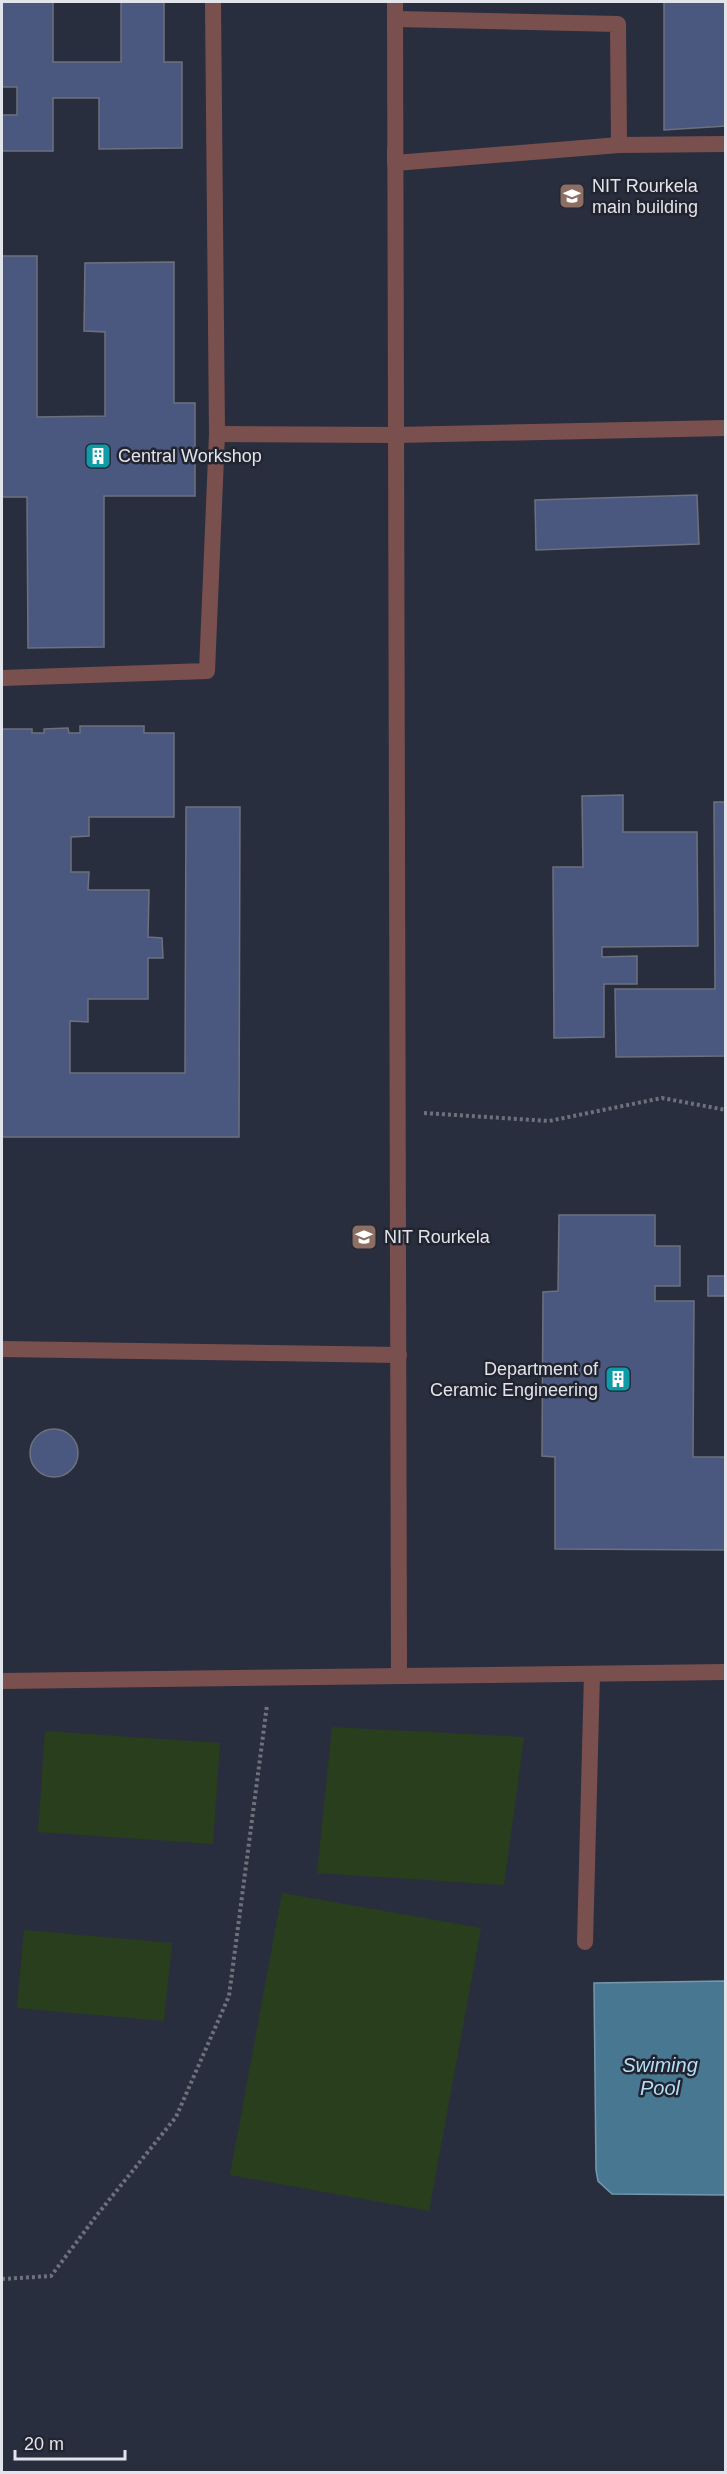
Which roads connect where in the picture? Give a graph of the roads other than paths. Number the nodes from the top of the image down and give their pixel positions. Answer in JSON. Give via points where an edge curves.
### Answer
{"nodes":[{"id":1,"x":213,"y":2,"type":"edge"},
{"id":2,"x":395,"y":2,"type":"edge"},
{"id":3,"x":395,"y":19,"type":"junction"},
{"id":4,"x":726,"y":144,"type":"edge"},
{"id":5,"x":619,"y":145,"type":"junction"},
{"id":6,"x":395,"y":163,"type":"junction"},
{"id":7,"x":726,"y":428,"type":"edge"},
{"id":8,"x":218,"y":434,"type":"junction"},
{"id":9,"x":396,"y":435,"type":"junction"},
{"id":10,"x":2,"y":678,"type":"edge"},
{"id":11,"x":2,"y":1349,"type":"edge"},
{"id":12,"x":399,"y":1355,"type":"junction"},
{"id":13,"x":726,"y":1672,"type":"edge"},
{"id":14,"x":592,"y":1674,"type":"junction"},
{"id":15,"x":399,"y":1676,"type":"junction"},
{"id":16,"x":2,"y":1680,"type":"edge"},
{"id":17,"x":585,"y":1942,"type":"dead end"}],
"edges":[{"from":1,"to":8,"type":"street"},
{"from":2,"to":3,"type":"street"},
{"from":3,"to":5,"type":"street","via":[[618,24]]},
{"from":3,"to":6,"type":"street"},
{"from":4,"to":5,"type":"street"},
{"from":5,"to":6,"type":"street"},
{"from":6,"to":9,"type":"street"},
{"from":7,"to":9,"type":"street"},
{"from":8,"to":9,"type":"street"},
{"from":8,"to":10,"type":"street","via":[[207,670]]},
{"from":9,"to":12,"type":"street"},
{"from":11,"to":12,"type":"street"},
{"from":12,"to":15,"type":"street"},
{"from":13,"to":14,"type":"street"},
{"from":14,"to":15,"type":"street"},
{"from":14,"to":17,"type":"street"},
{"from":15,"to":16,"type":"street"}]}
